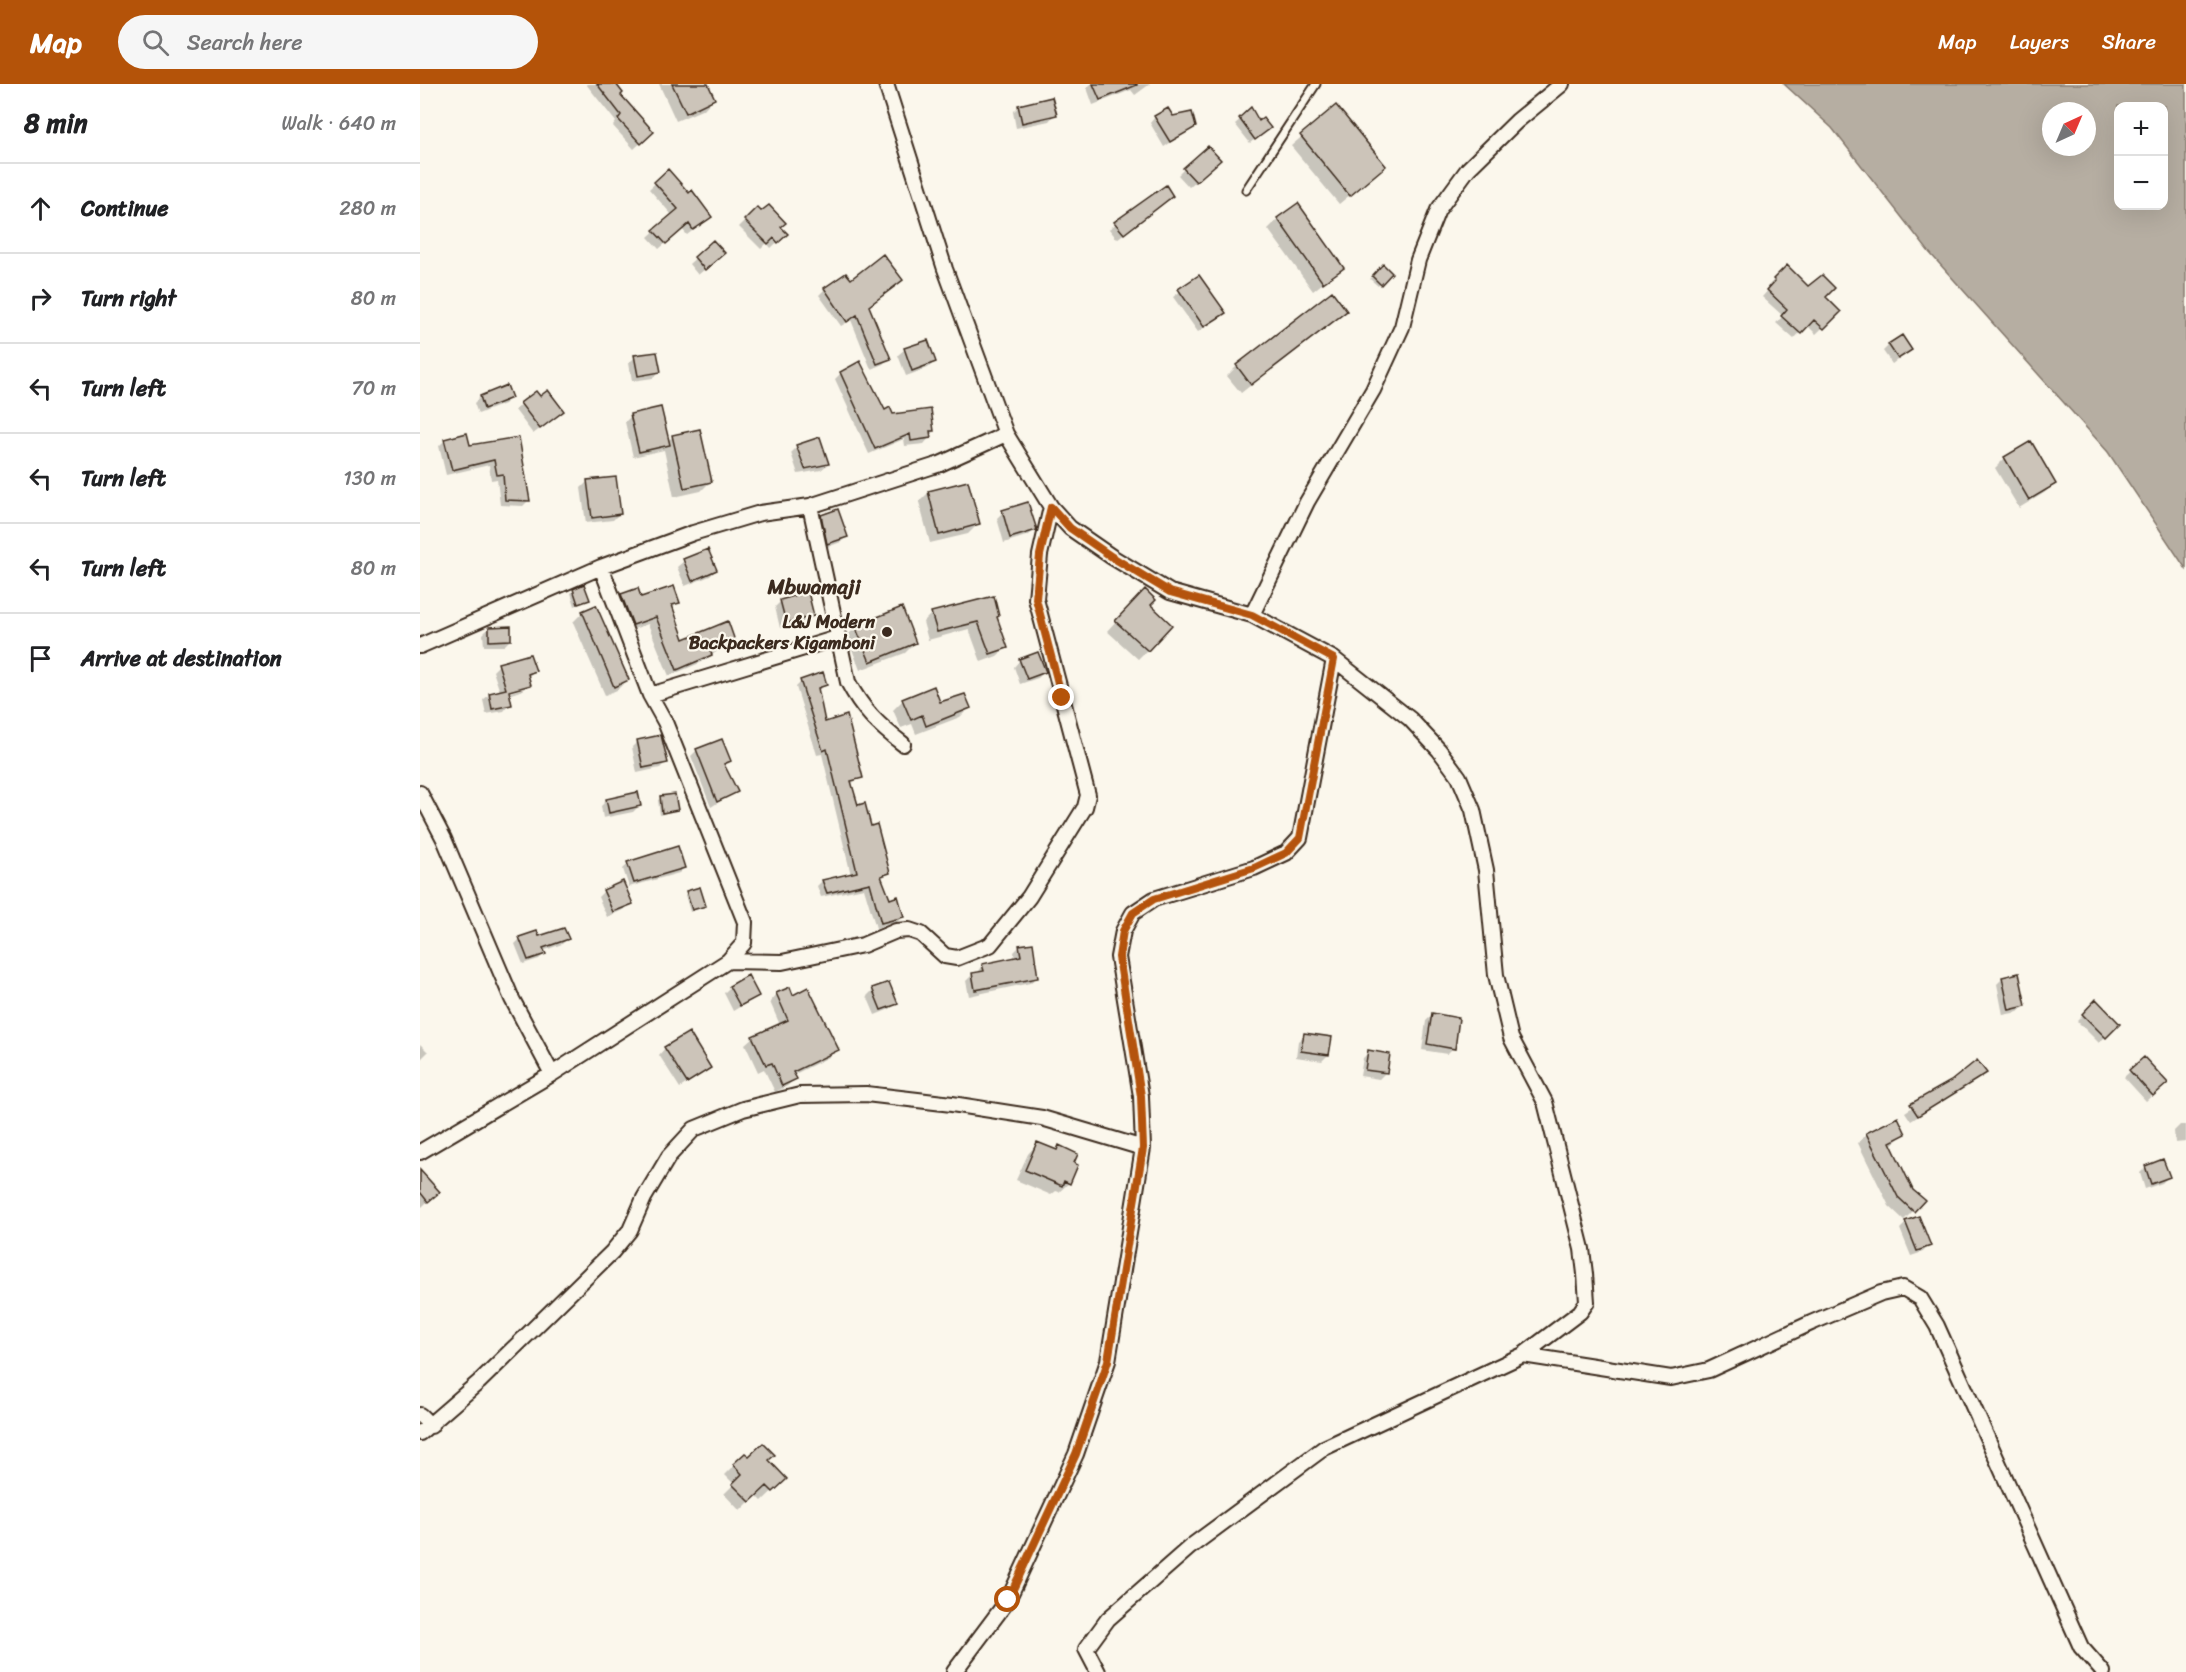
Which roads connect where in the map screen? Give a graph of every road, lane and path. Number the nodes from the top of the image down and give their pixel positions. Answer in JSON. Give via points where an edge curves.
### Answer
{"nodes":[{"id":1,"x":886,"y":84,"type":"edge"},
{"id":2,"x":1316,"y":84,"type":"edge"},
{"id":3,"x":1562,"y":84,"type":"edge"},
{"id":4,"x":1246,"y":190,"type":"dead end"},
{"id":5,"x":1006,"y":434,"type":"junction"},
{"id":6,"x":810,"y":506,"type":"junction"},
{"id":7,"x":1051,"y":507,"type":"junction"},
{"id":8,"x":601,"y":567,"type":"junction"},
{"id":9,"x":1252,"y":615,"type":"junction"},
{"id":10,"x":837,"y":638,"type":"junction"},
{"id":11,"x":420,"y":646,"type":"edge"},
{"id":12,"x":1334,"y":659,"type":"junction"},
{"id":13,"x":650,"y":695,"type":"junction"},
{"id":14,"x":903,"y":744,"type":"dead end"},
{"id":15,"x":420,"y":793,"type":"edge"},
{"id":16,"x":728,"y":962,"type":"junction"},
{"id":17,"x":552,"y":1074,"type":"junction"},
{"id":18,"x":1143,"y":1148,"type":"junction"},
{"id":19,"x":420,"y":1152,"type":"edge"},
{"id":20,"x":1523,"y":1355,"type":"junction"},
{"id":21,"x":420,"y":1415,"type":"edge"},
{"id":22,"x":425,"y":1429,"type":"edge"},
{"id":23,"x":954,"y":1672,"type":"edge"},
{"id":24,"x":1098,"y":1672,"type":"edge"},
{"id":25,"x":2103,"y":1672,"type":"edge"}],
"edges":[{"from":1,"to":5,"type":"street","via":[[945,269]]},
{"from":2,"to":4,"type":"lane"},
{"from":3,"to":9,"type":"street","via":[[1468,169],[1438,210],[1418,260],[1402,327],[1373,390],[1307,502]]},
{"from":5,"to":6,"type":"street","via":[[940,464]]},
{"from":5,"to":7,"type":"street"},
{"from":6,"to":8,"type":"street","via":[[760,513]]},
{"from":6,"to":10,"type":"street"},
{"from":7,"to":9,"type":"street","via":[[1070,528],[1170,592]]},
{"from":7,"to":16,"type":"street","via":[[1040,555],[1036,599],[1088,795],[1085,807],[1029,897],[990,945],[957,958],[945,956],[921,934],[909,930],[896,931],[863,945],[782,962]]},
{"from":8,"to":11,"type":"street"},
{"from":8,"to":13,"type":"street"},
{"from":9,"to":12,"type":"street"},
{"from":10,"to":13,"type":"street"},
{"from":10,"to":14,"type":"street","via":[[848,682],[860,705],[874,722]]},
{"from":12,"to":18,"type":"street","via":[[1300,838],[1286,853],[1254,868],[1154,899],[1133,913],[1123,931],[1119,957],[1141,1096]]},
{"from":12,"to":20,"type":"street","via":[[1410,719],[1439,750],[1459,777],[1473,810],[1486,870],[1496,975],[1508,1027],[1545,1102],[1585,1274],[1587,1302],[1580,1312]]},
{"from":13,"to":16,"type":"street","via":[[665,723],[745,922],[744,943]]},
{"from":15,"to":17,"type":"street","via":[[444,839],[512,999]]},
{"from":16,"to":17,"type":"street"},
{"from":17,"to":19,"type":"street"},
{"from":18,"to":22,"type":"street","via":[[1042,1118],[866,1094],[800,1095],[716,1118],[694,1129],[669,1156],[630,1230],[612,1252]]},
{"from":18,"to":23,"type":"street","via":[[1108,1361],[1076,1454],[1008,1600]]},
{"from":20,"to":24,"type":"street","via":[[1324,1448],[1232,1516],[1182,1554],[1095,1634],[1086,1649]]},
{"from":20,"to":25,"type":"street","via":[[1671,1378],[1709,1370],[1881,1293],[1903,1288],[1920,1298],[1937,1326],[2081,1647]]},
{"from":21,"to":22,"type":"street"}]}
